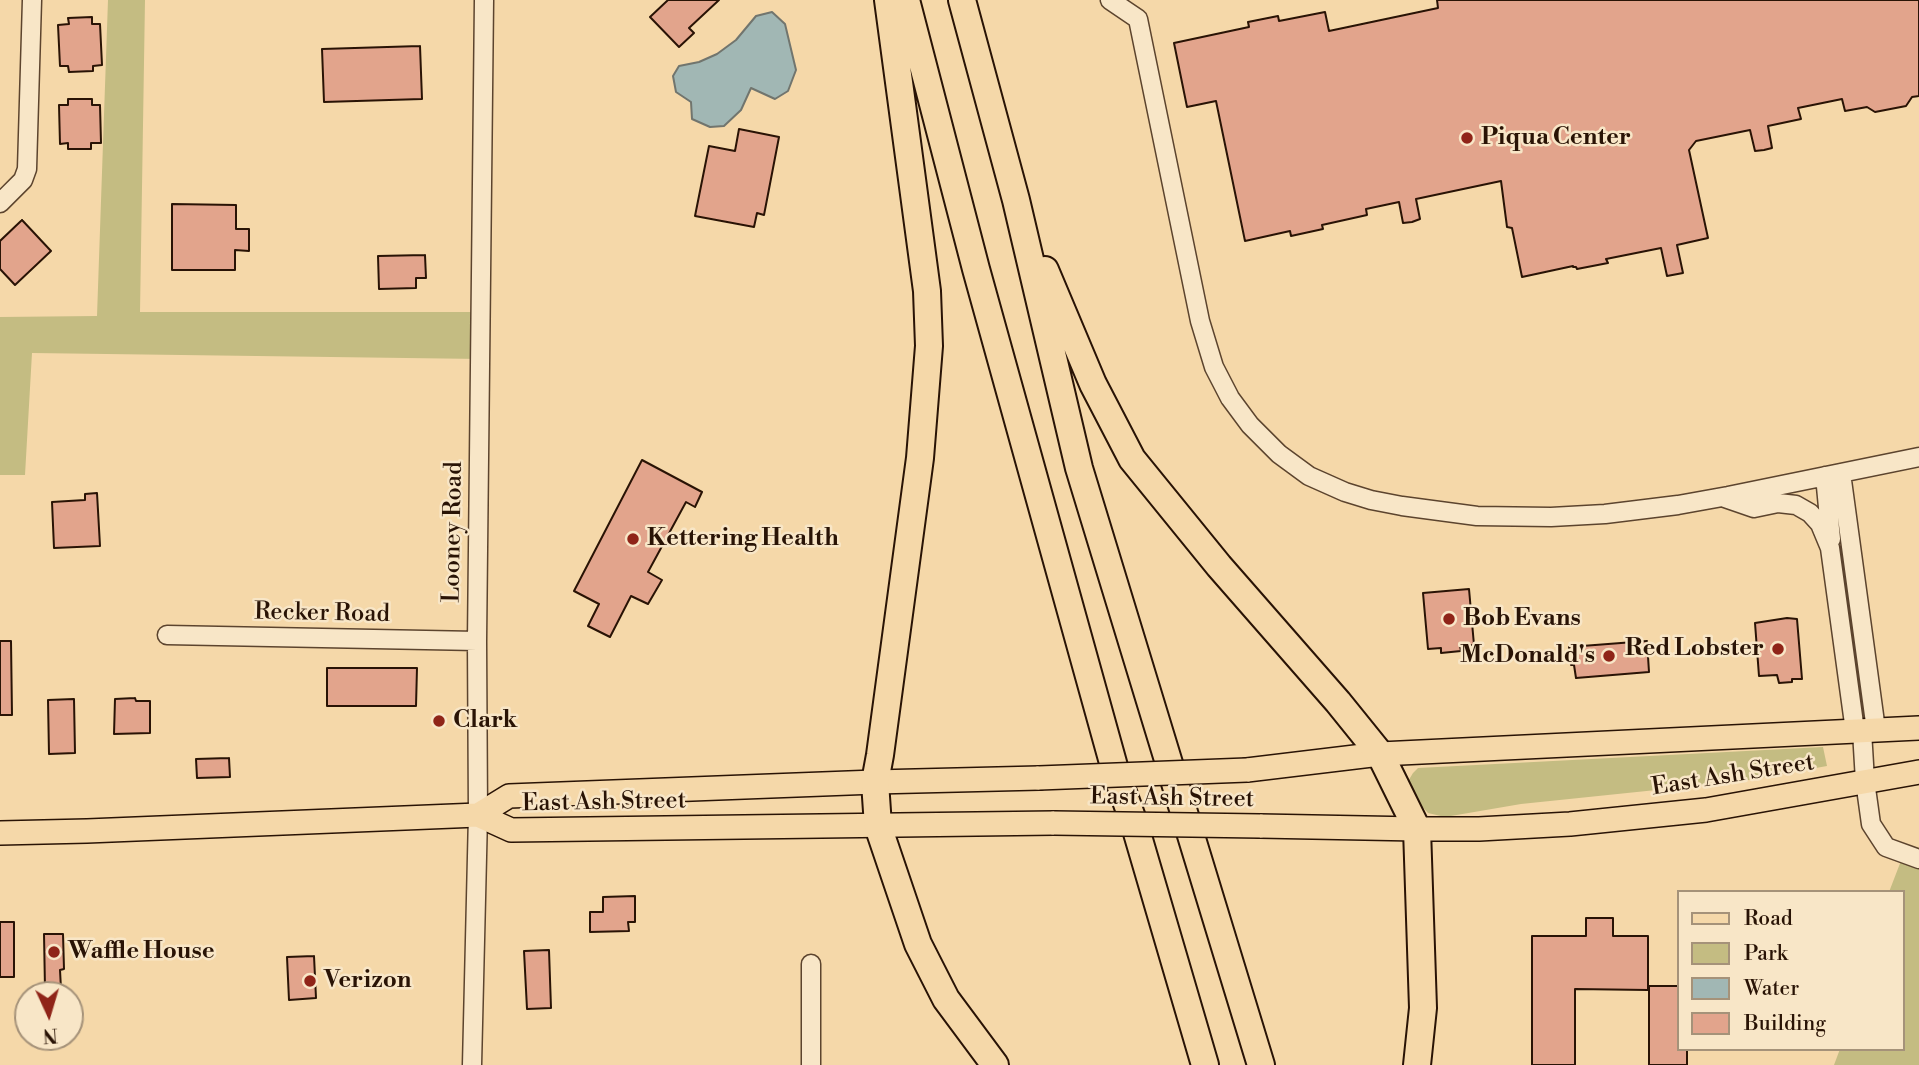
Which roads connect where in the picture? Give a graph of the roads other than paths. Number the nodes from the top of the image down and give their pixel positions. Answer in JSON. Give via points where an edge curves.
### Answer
{"nodes":[{"id":1,"x":32,"y":0,"type":"edge"},
{"id":2,"x":484,"y":0,"type":"edge"},
{"id":3,"x":888,"y":0,"type":"edge"},
{"id":4,"x":906,"y":0,"type":"edge"},
{"id":5,"x":962,"y":0,"type":"edge"},
{"id":6,"x":1110,"y":0,"type":"edge"},
{"id":7,"x":1016,"y":200,"type":"junction"},
{"id":8,"x":0,"y":203,"type":"edge"},
{"id":9,"x":1919,"y":457,"type":"edge"},
{"id":10,"x":1833,"y":475,"type":"junction"},
{"id":11,"x":1721,"y":497,"type":"junction"},
{"id":12,"x":1830,"y":548,"type":"junction"},
{"id":13,"x":166,"y":635,"type":"dead end"},
{"id":14,"x":477,"y":641,"type":"junction"},
{"id":15,"x":1919,"y":728,"type":"edge"},
{"id":16,"x":1864,"y":731,"type":"junction"},
{"id":17,"x":1380,"y":754,"type":"junction"},
{"id":18,"x":1919,"y":772,"type":"edge"},
{"id":19,"x":1865,"y":781,"type":"junction"},
{"id":20,"x":874,"y":782,"type":"junction"},
{"id":21,"x":478,"y":815,"type":"junction"},
{"id":22,"x":878,"y":826,"type":"junction"},
{"id":23,"x":1417,"y":829,"type":"junction"},
{"id":24,"x":0,"y":833,"type":"edge"},
{"id":25,"x":1919,"y":859,"type":"edge"},
{"id":26,"x":811,"y":964,"type":"dead end"},
{"id":27,"x":472,"y":1065,"type":"edge"},
{"id":28,"x":811,"y":1065,"type":"edge"},
{"id":29,"x":995,"y":1065,"type":"edge"},
{"id":30,"x":1205,"y":1065,"type":"edge"},
{"id":31,"x":1261,"y":1065,"type":"edge"},
{"id":32,"x":1417,"y":1065,"type":"edge"}],
"edges":[{"from":1,"to":8,"type":"street","via":[[27,169],[23,180]]},
{"from":2,"to":14,"type":"street","name":"Looney Road"},
{"from":3,"to":20,"type":"highway","via":[[927,291],[929,346],[920,457]]},
{"from":4,"to":30,"type":"highway","via":[[1115,771]]},
{"from":5,"to":7,"type":"highway"},
{"from":6,"to":11,"type":"street","via":[[1138,19],[1209,356],[1236,407],[1287,461],[1354,495],[1465,515],[1559,517]]},
{"from":7,"to":17,"type":"highway","via":[[1093,384],[1132,459]]},
{"from":7,"to":31,"type":"highway","via":[[1079,468]]},
{"from":9,"to":10,"type":"street"},
{"from":10,"to":11,"type":"street"},
{"from":10,"to":12,"type":"street"},
{"from":10,"to":16,"type":"street"},
{"from":11,"to":12,"type":"street","via":[[1754,508],[1784,503],[1801,506],[1817,520]]},
{"from":12,"to":16,"type":"street"},
{"from":13,"to":14,"type":"street","name":"Recker Road"},
{"from":14,"to":21,"type":"street","name":"Looney Road"},
{"from":15,"to":16,"type":"main road","name":"East Ash Street"},
{"from":16,"to":17,"type":"main road","name":"East Ash Street"},
{"from":16,"to":19,"type":"street"},
{"from":17,"to":20,"type":"main road","name":"East Ash Street","bridge":true,"via":[[1247,769]]},
{"from":17,"to":23,"type":"highway"},
{"from":18,"to":19,"type":"main road","name":"East Ash Street"},
{"from":19,"to":23,"type":"main road","name":"East Ash Street","via":[[1706,810],[1570,824]]},
{"from":19,"to":25,"type":"street","via":[[1871,824],[1886,847]]},
{"from":20,"to":21,"type":"main road","name":"East Ash Street","via":[[509,796]]},
{"from":20,"to":22,"type":"highway"},
{"from":21,"to":22,"type":"main road","name":"East Ash Street","via":[[511,830]]},
{"from":21,"to":24,"type":"main road","name":"East Ash Street"},
{"from":21,"to":27,"type":"street","name":"Looney Road"},
{"from":22,"to":23,"type":"main road","name":"East Ash Street","bridge":true,"via":[[1054,823]]},
{"from":22,"to":29,"type":"highway","via":[[918,944],[946,999]]},
{"from":23,"to":32,"type":"highway","via":[[1423,1008]]},
{"from":26,"to":28,"type":"street"}]}
